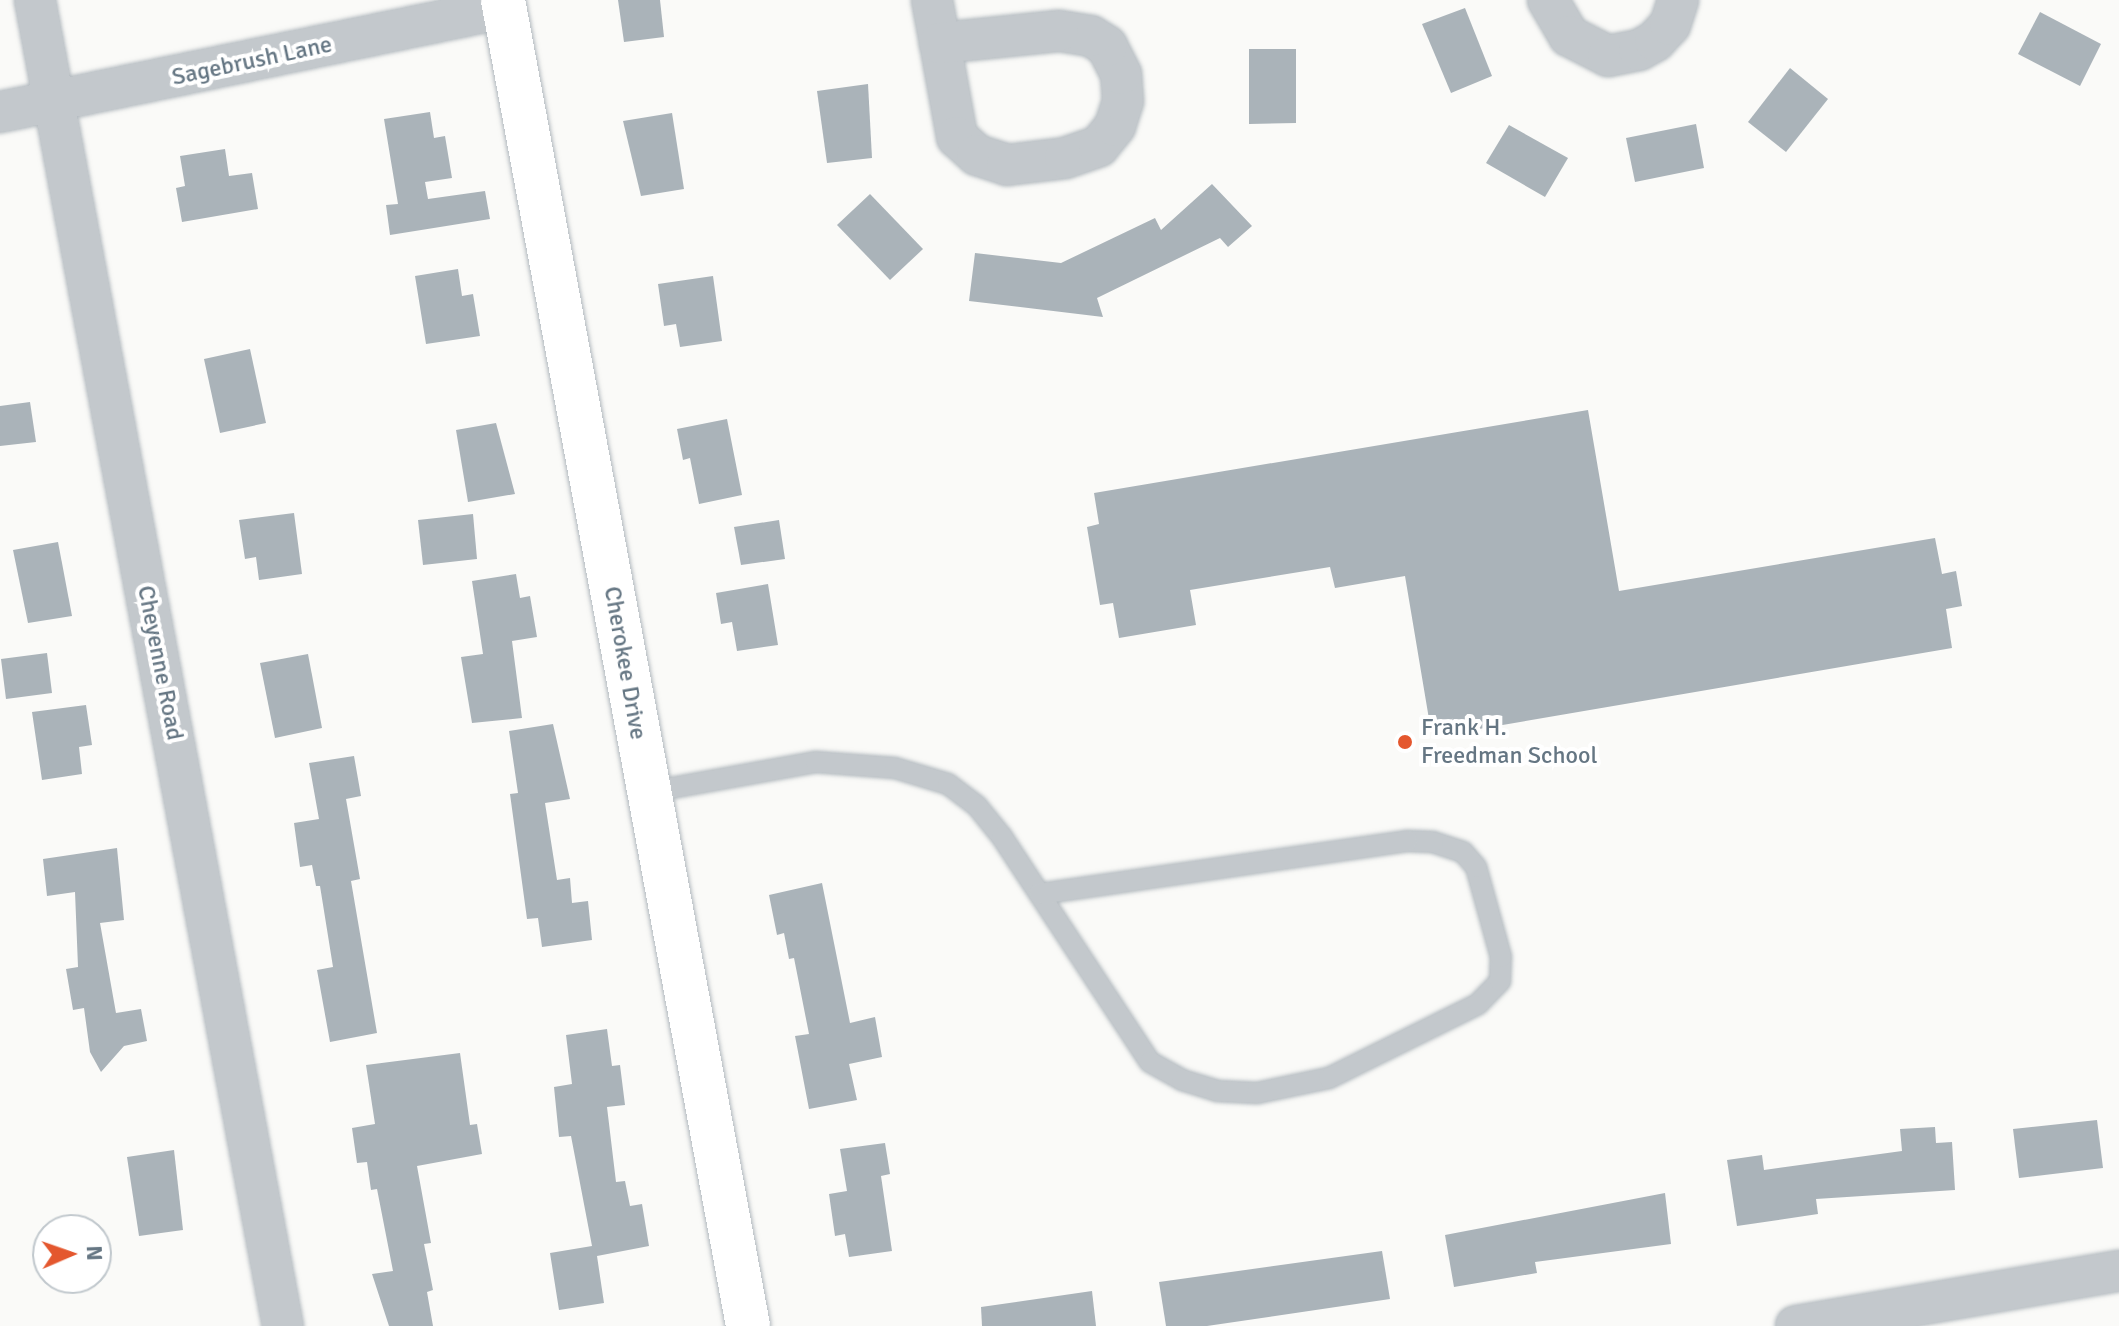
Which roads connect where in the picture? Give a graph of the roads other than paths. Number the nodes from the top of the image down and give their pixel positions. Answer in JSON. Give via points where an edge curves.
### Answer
{"nodes":[{"id":1,"x":35,"y":0,"type":"edge"},
{"id":2,"x":932,"y":0,"type":"edge"},
{"id":3,"x":1548,"y":0,"type":"edge"},
{"id":4,"x":1678,"y":0,"type":"edge"},
{"id":5,"x":503,"y":4,"type":"edge"},
{"id":6,"x":940,"y":43,"type":"junction"},
{"id":7,"x":54,"y":102,"type":"junction"},
{"id":8,"x":0,"y":112,"type":"edge"},
{"id":9,"x":649,"y":792,"type":"junction"},
{"id":10,"x":1040,"y":894,"type":"junction"},
{"id":11,"x":2119,"y":1271,"type":"edge"},
{"id":12,"x":283,"y":1326,"type":"edge"},
{"id":13,"x":748,"y":1326,"type":"edge"},
{"id":14,"x":1796,"y":1326,"type":"edge"}],
"edges":[{"from":1,"to":7,"type":"street","name":"Cheyenne Road"},
{"from":2,"to":6,"type":"street"},
{"from":3,"to":4,"type":"street","via":[[1569,36],[1608,56],[1655,41],[1670,25]]},
{"from":5,"to":7,"type":"street","name":"Sagebrush Lane"},
{"from":5,"to":9,"type":"street","name":"Cherokee Drive"},
{"from":6,"to":6,"type":"street","via":[[1058,31],[1091,36],[1107,46],[1121,74],[1123,101],[1115,126],[1099,146],[1084,154],[1026,164],[989,162],[957,137]]},
{"from":7,"to":8,"type":"street","name":"Sagebrush Lane"},
{"from":7,"to":12,"type":"street","name":"Cheyenne Road"},
{"from":9,"to":10,"type":"lane","via":[[816,762],[914,772],[948,784],[977,806]]},
{"from":9,"to":13,"type":"street","name":"Cherokee Drive"},
{"from":10,"to":10,"type":"lane","via":[[1150,1062],[1217,1091],[1257,1093],[1329,1078],[1478,1004],[1500,981],[1501,957],[1476,867],[1463,852],[1433,842],[1407,841]]},
{"from":11,"to":14,"type":"street"}]}
